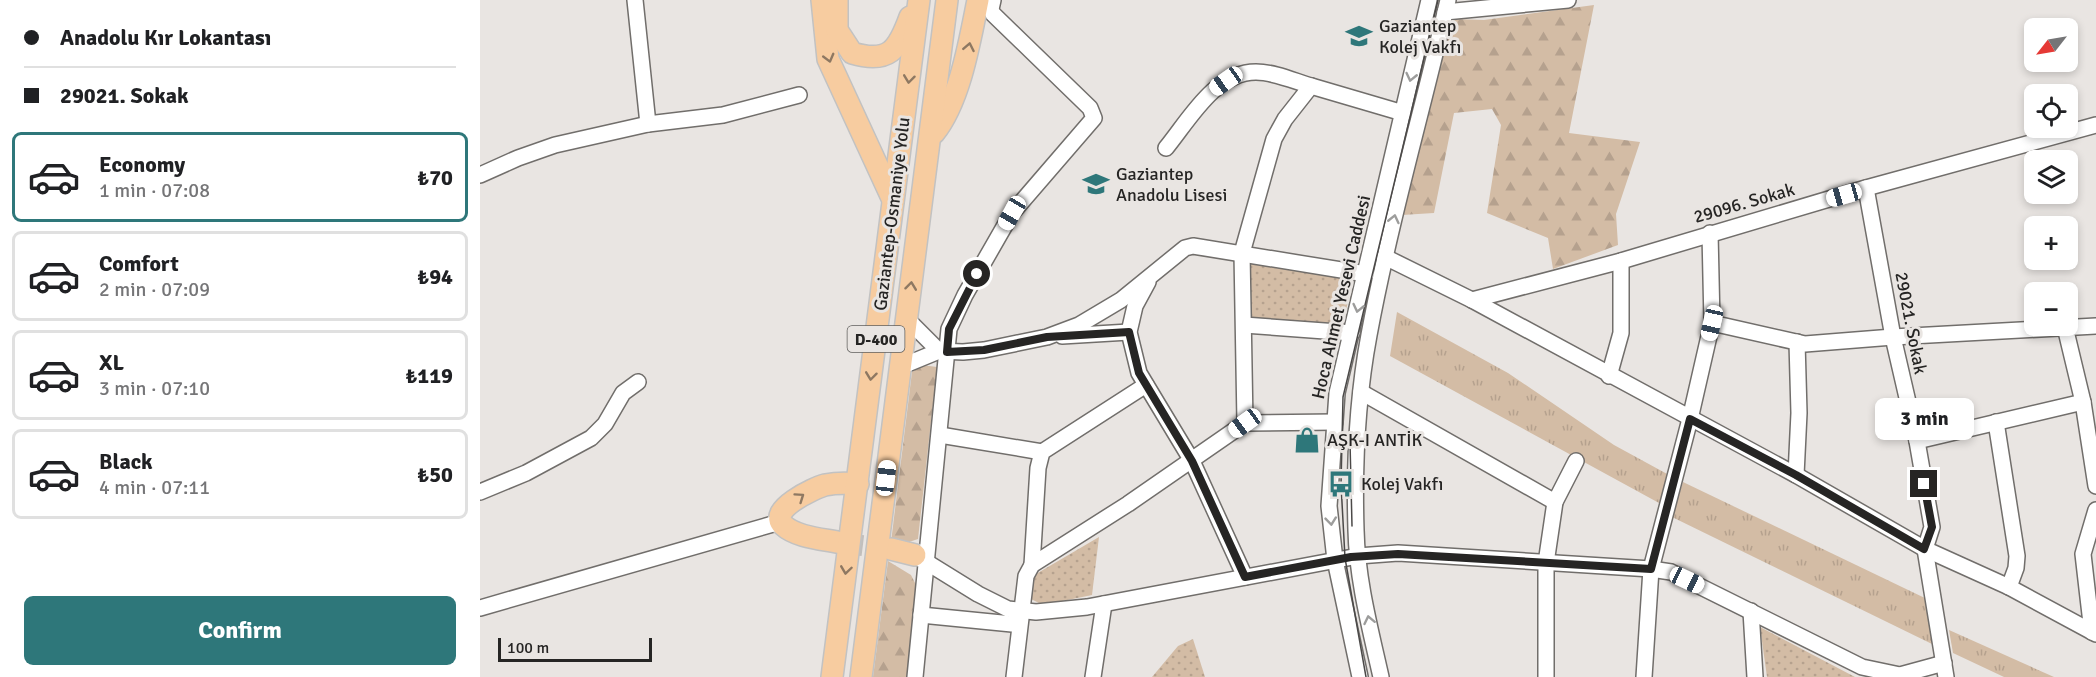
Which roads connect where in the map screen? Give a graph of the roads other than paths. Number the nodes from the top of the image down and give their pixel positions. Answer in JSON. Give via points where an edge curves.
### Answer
{"nodes":[{"id":1,"x":635,"y":0,"type":"edge"},
{"id":2,"x":822,"y":0,"type":"edge"},
{"id":3,"x":837,"y":0,"type":"edge"},
{"id":4,"x":917,"y":0,"type":"edge"},
{"id":5,"x":947,"y":0,"type":"edge"},
{"id":6,"x":978,"y":0,"type":"edge"},
{"id":7,"x":993,"y":0,"type":"edge"},
{"id":8,"x":1430,"y":0,"type":"edge"},
{"id":9,"x":1568,"y":0,"type":"edge"},
{"id":10,"x":1447,"y":6,"type":"edge"},
{"id":11,"x":1311,"y":86,"type":"junction"},
{"id":12,"x":799,"y":96,"type":"dead end"},
{"id":13,"x":1403,"y":113,"type":"junction"},
{"id":14,"x":648,"y":124,"type":"junction"},
{"id":15,"x":2096,"y":125,"type":"edge"},
{"id":16,"x":930,"y":138,"type":"junction"},
{"id":17,"x":1166,"y":148,"type":"dead end"},
{"id":18,"x":480,"y":175,"type":"edge"},
{"id":19,"x":1866,"y":188,"type":"junction"},
{"id":20,"x":893,"y":200,"type":"junction"},
{"id":21,"x":1710,"y":233,"type":"junction"},
{"id":22,"x":1242,"y":253,"type":"junction"},
{"id":23,"x":1385,"y":257,"type":"junction"},
{"id":24,"x":1621,"y":261,"type":"junction"},
{"id":25,"x":1366,"y":274,"type":"junction"},
{"id":26,"x":1152,"y":275,"type":"junction"},
{"id":27,"x":1472,"y":300,"type":"junction"},
{"id":28,"x":907,"y":319,"type":"junction"},
{"id":29,"x":1712,"y":323,"type":"junction"},
{"id":30,"x":1244,"y":325,"type":"junction"},
{"id":31,"x":2096,"y":326,"type":"edge"},
{"id":32,"x":2078,"y":327,"type":"edge"},
{"id":33,"x":2024,"y":329,"type":"edge"},
{"id":34,"x":1129,"y":332,"type":"junction"},
{"id":35,"x":1352,"y":333,"type":"junction"},
{"id":36,"x":2067,"y":336,"type":"edge"},
{"id":37,"x":1047,"y":337,"type":"junction"},
{"id":38,"x":1893,"y":337,"type":"junction"},
{"id":39,"x":1797,"y":342,"type":"junction"},
{"id":40,"x":943,"y":351,"type":"junction"},
{"id":41,"x":900,"y":367,"type":"junction"},
{"id":42,"x":1609,"y":376,"type":"junction"},
{"id":43,"x":638,"y":382,"type":"dead end"},
{"id":44,"x":1146,"y":385,"type":"junction"},
{"id":45,"x":1361,"y":392,"type":"junction"},
{"id":46,"x":2083,"y":402,"type":"junction"},
{"id":47,"x":1690,"y":419,"type":"junction"},
{"id":48,"x":1335,"y":422,"type":"junction"},
{"id":49,"x":1996,"y":422,"type":"junction"},
{"id":50,"x":1245,"y":423,"type":"junction"},
{"id":51,"x":940,"y":435,"type":"junction"},
{"id":52,"x":1917,"y":441,"type":"junction"},
{"id":53,"x":2092,"y":444,"type":"edge"},
{"id":54,"x":1042,"y":452,"type":"junction"},
{"id":55,"x":1192,"y":461,"type":"junction"},
{"id":56,"x":1576,"y":461,"type":"dead end"},
{"id":57,"x":1796,"y":475,"type":"junction"},
{"id":58,"x":858,"y":484,"type":"junction"},
{"id":59,"x":2096,"y":486,"type":"edge"},
{"id":60,"x":480,"y":492,"type":"edge"},
{"id":61,"x":1554,"y":502,"type":"junction"},
{"id":62,"x":2096,"y":510,"type":"edge"},
{"id":63,"x":780,"y":522,"type":"junction"},
{"id":64,"x":842,"y":543,"type":"tunnel mouth"},
{"id":65,"x":891,"y":549,"type":"tunnel mouth"},
{"id":66,"x":1924,"y":549,"type":"junction"},
{"id":67,"x":1358,"y":556,"type":"junction"},
{"id":68,"x":921,"y":558,"type":"junction"},
{"id":69,"x":1335,"y":560,"type":"junction"},
{"id":70,"x":1546,"y":563,"type":"junction"},
{"id":71,"x":1032,"y":565,"type":"junction"},
{"id":72,"x":1651,"y":569,"type":"junction"},
{"id":73,"x":1245,"y":577,"type":"junction"},
{"id":74,"x":2009,"y":587,"type":"junction"},
{"id":75,"x":1104,"y":604,"type":"junction"},
{"id":76,"x":480,"y":608,"type":"edge"},
{"id":77,"x":1023,"y":611,"type":"junction"},
{"id":78,"x":1751,"y":611,"type":"junction"},
{"id":79,"x":921,"y":615,"type":"junction"},
{"id":80,"x":2094,"y":633,"type":"edge"},
{"id":81,"x":1945,"y":670,"type":"edge"},
{"id":82,"x":832,"y":677,"type":"edge"},
{"id":83,"x":861,"y":677,"type":"edge"},
{"id":84,"x":915,"y":677,"type":"edge"},
{"id":85,"x":1014,"y":677,"type":"edge"},
{"id":86,"x":1093,"y":677,"type":"edge"},
{"id":87,"x":1360,"y":677,"type":"edge"},
{"id":88,"x":1381,"y":677,"type":"edge"},
{"id":89,"x":1546,"y":677,"type":"edge"},
{"id":90,"x":1644,"y":677,"type":"edge"},
{"id":91,"x":1755,"y":677,"type":"edge"}],
"edges":[{"from":1,"to":14,"type":"street"},
{"from":2,"to":20,"type":"highway","one_way":true,"via":[[828,59]]},
{"from":3,"to":4,"type":"highway","via":[[837,30],[852,53],[868,58],[881,57],[899,43]]},
{"from":4,"to":20,"type":"highway","name":"Gaziantep-Osmaniye Yolu","number":"D-400","one_way":true},
{"from":5,"to":16,"type":"highway","name":"Gaziantep-Osmaniye Yolu","number":"D-400"},
{"from":16,"to":6,"type":"highway","one_way":true,"via":[[944,121],[967,57]]},
{"from":7,"to":40,"type":"street","via":[[993,14],[1090,108],[1094,117],[1012,213],[965,295]]},
{"from":8,"to":13,"type":"street","name":"Hoca Ahmet Yesevi Caddesi","one_way":true},
{"from":9,"to":10,"type":"street"},
{"from":23,"to":10,"type":"street","name":"Hoca Ahmet Yesevi Caddesi","one_way":true},
{"from":11,"to":13,"type":"street"},
{"from":11,"to":17,"type":"street","via":[[1257,72],[1226,81],[1208,93]]},
{"from":11,"to":22,"type":"street","via":[[1274,139]]},
{"from":12,"to":14,"type":"street","via":[[723,115]]},
{"from":13,"to":25,"type":"street","name":"Hoca Ahmet Yesevi Caddesi"},
{"from":14,"to":18,"type":"street","via":[[555,145]]},
{"from":15,"to":19,"type":"street","name":"29096. Sokak"},
{"from":28,"to":16,"type":"highway","name":"Gaziantep-Osmaniye Yolu","number":"D-400","one_way":true},
{"from":19,"to":21,"type":"street","name":"29096. Sokak"},
{"from":19,"to":38,"type":"street","name":"29021. Sokak"},
{"from":20,"to":58,"type":"highway","name":"Gaziantep-Osmaniye Yolu","number":"D-400","one_way":true},
{"from":21,"to":24,"type":"street","name":"29096. Sokak"},
{"from":21,"to":29,"type":"street"},
{"from":22,"to":25,"type":"street"},
{"from":22,"to":26,"type":"street","via":[[1193,246]]},
{"from":22,"to":30,"type":"street"},
{"from":23,"to":27,"type":"street"},
{"from":23,"to":45,"type":"street","name":"Hoca Ahmet Yesevi Caddesi"},
{"from":24,"to":27,"type":"street","name":"29096. Sokak"},
{"from":24,"to":42,"type":"street","via":[[1621,333]]},
{"from":25,"to":35,"type":"street","name":"Hoca Ahmet Yesevi Caddesi","one_way":true},
{"from":26,"to":34,"type":"street","via":[[1135,306]]},
{"from":26,"to":37,"type":"street","via":[[1088,320]]},
{"from":27,"to":42,"type":"street"},
{"from":28,"to":40,"type":"street"},
{"from":28,"to":41,"type":"highway","name":"Gaziantep-Osmaniye Yolu","number":"D-400"},
{"from":29,"to":39,"type":"street"},
{"from":29,"to":47,"type":"street"},
{"from":30,"to":35,"type":"street"},
{"from":30,"to":50,"type":"street"},
{"from":31,"to":32,"type":"street"},
{"from":33,"to":38,"type":"street"},
{"from":34,"to":37,"type":"street"},
{"from":34,"to":44,"type":"street","via":[[1139,373]]},
{"from":35,"to":48,"type":"street","name":"Hoca Ahmet Yesevi Caddesi","via":[[1337,393]]},
{"from":36,"to":46,"type":"street"},
{"from":37,"to":40,"type":"street","via":[[984,350]]},
{"from":38,"to":39,"type":"street"},
{"from":38,"to":52,"type":"street","name":"29021. Sokak"},
{"from":39,"to":57,"type":"street"},
{"from":40,"to":41,"type":"street"},
{"from":40,"to":51,"type":"street"},
{"from":41,"to":83,"type":"highway","name":"Gaziantep-Osmaniye Yolu","number":"D-400"},
{"from":42,"to":47,"type":"street"},
{"from":43,"to":60,"type":"street","via":[[623,393],[605,424],[591,438],[526,473]]},
{"from":44,"to":54,"type":"street"},
{"from":44,"to":55,"type":"street"},
{"from":45,"to":61,"type":"street"},
{"from":45,"to":67,"type":"street","name":"Hoca Ahmet Yesevi Caddesi","via":[[1357,437]]},
{"from":46,"to":49,"type":"street"},
{"from":46,"to":53,"type":"street"},
{"from":47,"to":57,"type":"street"},
{"from":47,"to":72,"type":"street"},
{"from":48,"to":50,"type":"street"},
{"from":48,"to":69,"type":"street","name":"Hoca Ahmet Yesevi Caddesi","one_way":true,"via":[[1329,506]]},
{"from":49,"to":52,"type":"street"},
{"from":49,"to":74,"type":"street","via":[[2017,556]]},
{"from":50,"to":55,"type":"street"},
{"from":51,"to":54,"type":"street"},
{"from":51,"to":68,"type":"street"},
{"from":52,"to":66,"type":"street","name":"29021. Sokak","via":[[1932,527]]},
{"from":53,"to":59,"type":"street"},
{"from":54,"to":71,"type":"street"},
{"from":55,"to":71,"type":"street"},
{"from":55,"to":73,"type":"street"},
{"from":56,"to":61,"type":"street"},
{"from":57,"to":66,"type":"street"},
{"from":63,"to":58,"type":"highway","one_way":true,"via":[[784,509],[814,488]]},
{"from":58,"to":82,"type":"highway","name":"Gaziantep-Osmaniye Yolu","number":"D-400","one_way":true},
{"from":61,"to":70,"type":"street"},
{"from":62,"to":80,"type":"street","via":[[2083,554]]},
{"from":63,"to":64,"type":"highway","via":[[794,532]]},
{"from":63,"to":76,"type":"street"},
{"from":65,"to":68,"type":"highway"},
{"from":66,"to":74,"type":"street"},
{"from":66,"to":81,"type":"street","name":"29021. Sokak"},
{"from":67,"to":69,"type":"street"},
{"from":67,"to":70,"type":"street","via":[[1398,554]]},
{"from":88,"to":67,"type":"street","name":"Hoca Ahmet Yesevi Caddesi","one_way":true},
{"from":68,"to":77,"type":"street","via":[[978,594],[1008,609]]},
{"from":68,"to":79,"type":"street"},
{"from":69,"to":73,"type":"street"},
{"from":69,"to":87,"type":"street","name":"Hoca Ahmet Yesevi Caddesi"},
{"from":70,"to":72,"type":"street"},
{"from":70,"to":89,"type":"street"},
{"from":71,"to":77,"type":"street","via":[[1026,576]]},
{"from":72,"to":78,"type":"street","via":[[1671,572]]},
{"from":72,"to":90,"type":"street"},
{"from":73,"to":75,"type":"street"},
{"from":74,"to":80,"type":"street"},
{"from":75,"to":77,"type":"street"},
{"from":75,"to":86,"type":"street"},
{"from":77,"to":79,"type":"street","via":[[1012,624]]},
{"from":77,"to":85,"type":"street"},
{"from":78,"to":81,"type":"street","via":[[1862,667],[1900,675]]},
{"from":78,"to":91,"type":"street"},
{"from":79,"to":84,"type":"street"}]}
